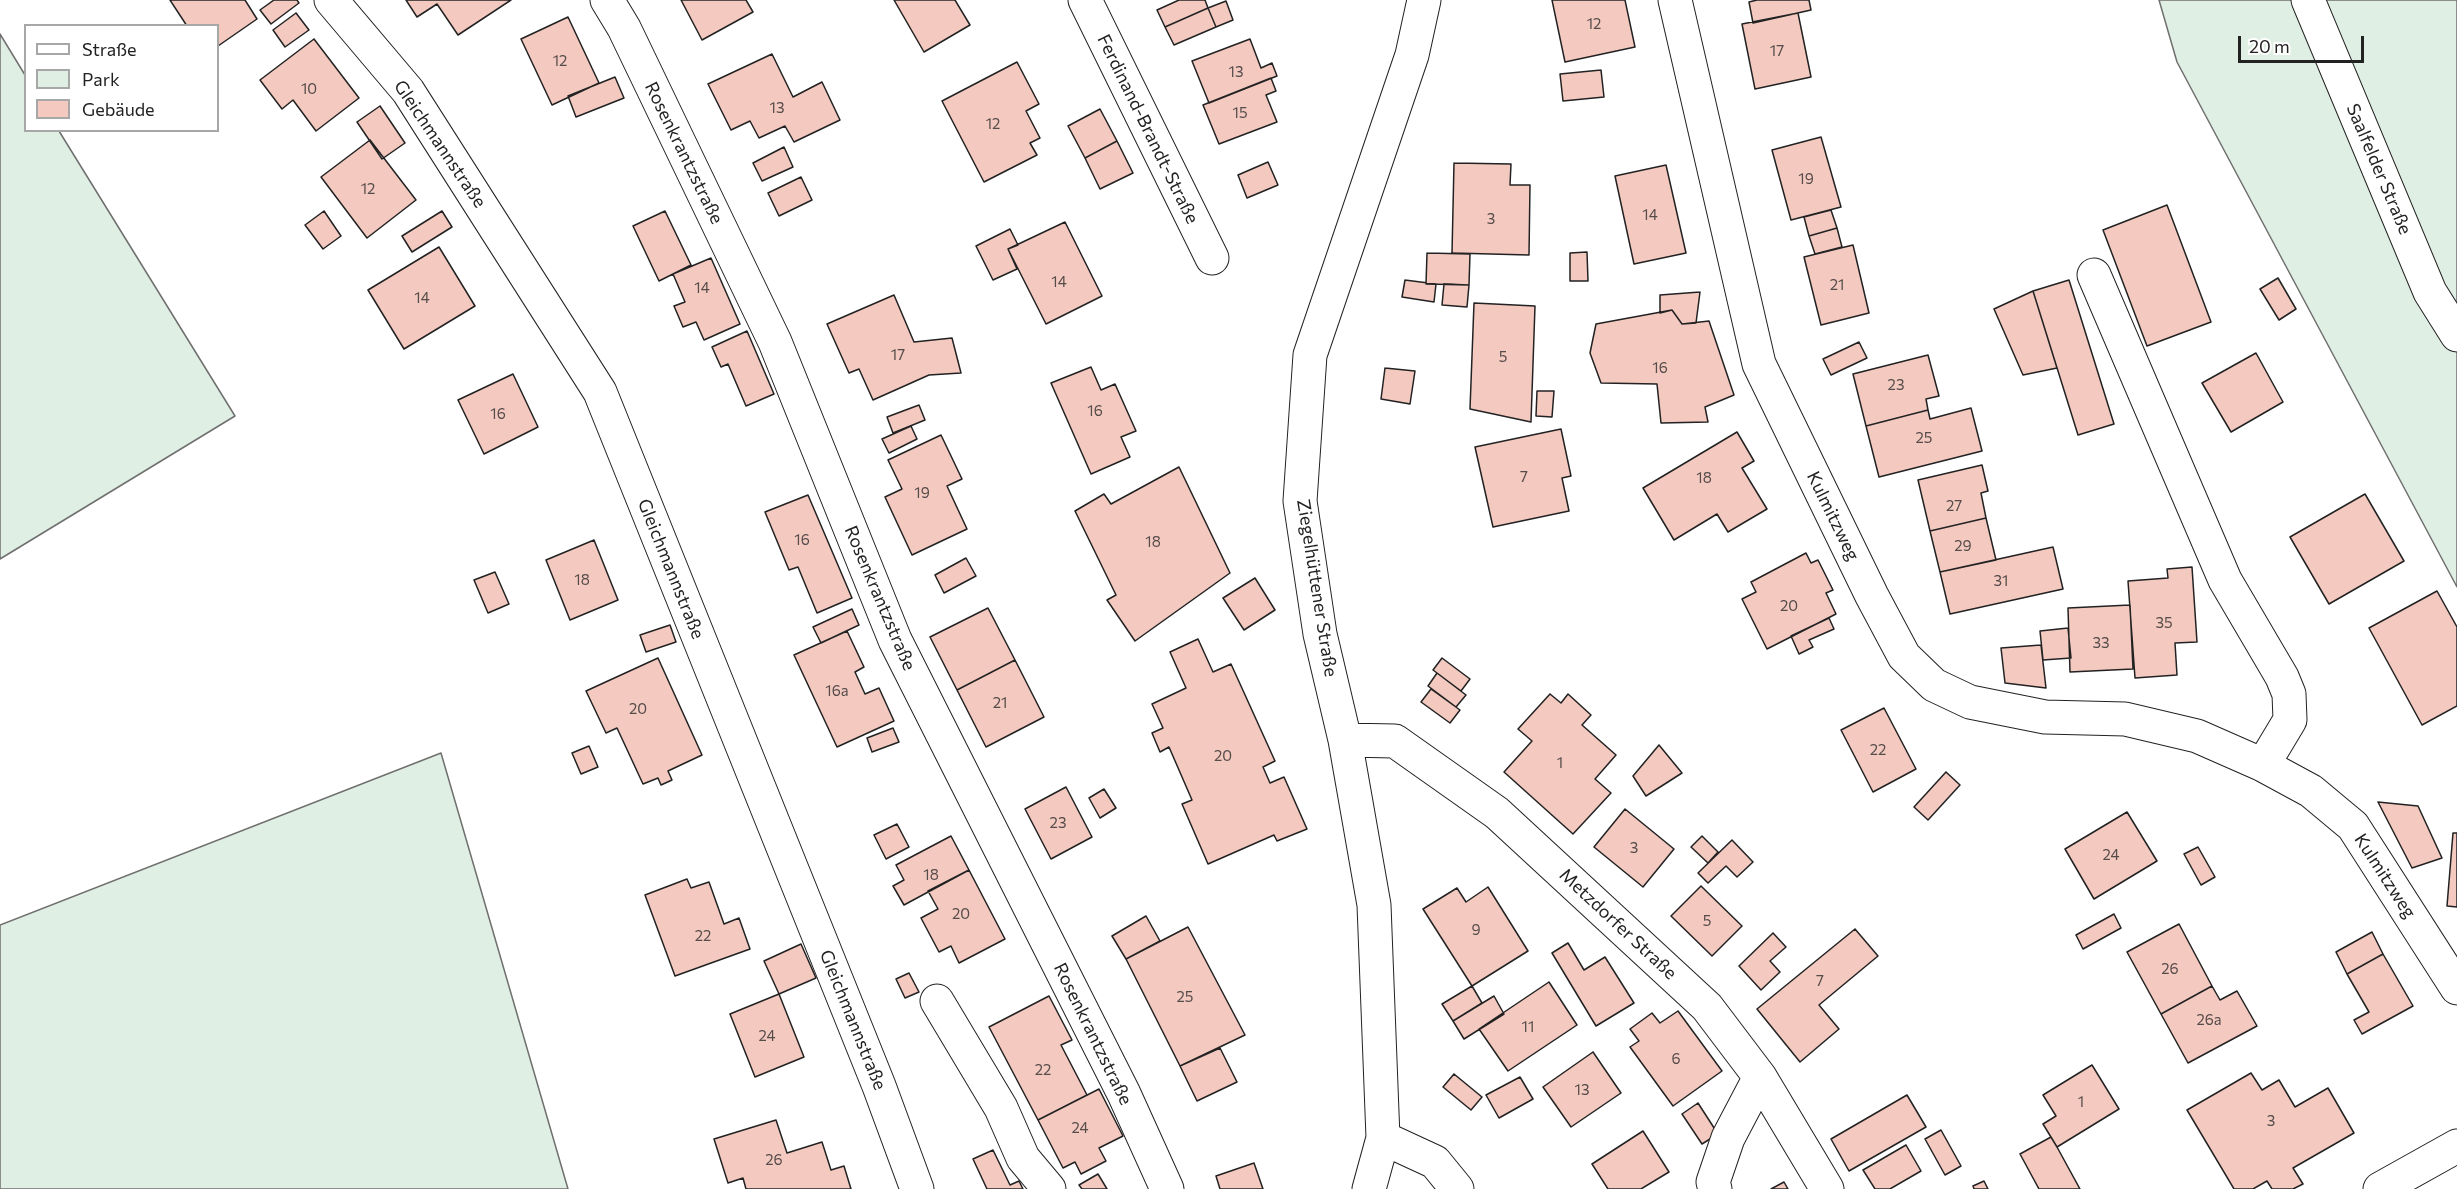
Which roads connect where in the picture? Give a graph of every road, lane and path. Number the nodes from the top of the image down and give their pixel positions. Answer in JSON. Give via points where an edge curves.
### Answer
{"nodes":[{"id":1,"x":331,"y":0,"type":"edge"},
{"id":2,"x":607,"y":0,"type":"edge"},
{"id":3,"x":1085,"y":0,"type":"edge"},
{"id":4,"x":1425,"y":0,"type":"edge"},
{"id":5,"x":1675,"y":0,"type":"edge"},
{"id":6,"x":2308,"y":0,"type":"edge"},
{"id":7,"x":1212,"y":258,"type":"dead end"},
{"id":8,"x":2094,"y":274,"type":"dead end"},
{"id":9,"x":2457,"y":335,"type":"edge"},
{"id":10,"x":1345,"y":740,"type":"junction"},
{"id":11,"x":2263,"y":765,"type":"junction"},
{"id":12,"x":2457,"y":988,"type":"edge"},
{"id":13,"x":937,"y":1001,"type":"dead end"},
{"id":14,"x":1760,"y":1077,"type":"junction"},
{"id":15,"x":1383,"y":1138,"type":"junction"},
{"id":16,"x":2457,"y":1146,"type":"edge"},
{"id":17,"x":917,"y":1189,"type":"edge"},
{"id":18,"x":1049,"y":1189,"type":"edge"},
{"id":19,"x":1167,"y":1189,"type":"edge"},
{"id":20,"x":1369,"y":1189,"type":"edge"},
{"id":21,"x":1457,"y":1189,"type":"edge"},
{"id":22,"x":1715,"y":1189,"type":"edge"},
{"id":23,"x":1827,"y":1189,"type":"edge"},
{"id":24,"x":2380,"y":1189,"type":"edge"}],
"edges":[{"from":1,"to":17,"type":"street","name":"Gleichmannstraße","via":[[408,91],[600,392]]},
{"from":2,"to":19,"type":"street","name":"Rosenkrantzstraße","via":[[775,342],[895,640],[1124,1094]]},
{"from":3,"to":7,"type":"street","name":"Ferdinand-Brandt-Straße"},
{"from":4,"to":10,"type":"street","name":"Ziegelhüttener Straße","via":[[1412,56],[1310,355],[1300,501],[1320,634]]},
{"from":5,"to":11,"type":"street","name":"Kulmitzweg","via":[[1759,364],[1904,656],[1934,685],[1970,702],[2045,717],[2125,719],[2197,736]]},
{"from":6,"to":9,"type":"street","name":"Saalfelder Straße","via":[[2430,291]]},
{"from":8,"to":11,"type":"street","via":[[2225,580],[2289,694],[2290,720]]},
{"from":10,"to":14,"type":"street","name":"Metzdorfer Straße","via":[[1395,741],[1497,813],[1707,1007]]},
{"from":10,"to":15,"type":"street","name":"Ziegelhüttener Straße","via":[[1374,905]]},
{"from":11,"to":12,"type":"street","name":"Kulmitzweg","via":[[2311,791],[2353,826]]},
{"from":13,"to":18,"type":"street","via":[[1001,1108],[1023,1158]]},
{"from":14,"to":22,"type":"street","via":[[1728,1138],[1713,1182]]},
{"from":14,"to":23,"type":"street","name":"Metzdorfer Straße"},
{"from":15,"to":20,"type":"street","name":"Ziegelhüttener Straße"},
{"from":15,"to":21,"type":"street","via":[[1435,1162]]},
{"from":16,"to":24,"type":"street"}]}
